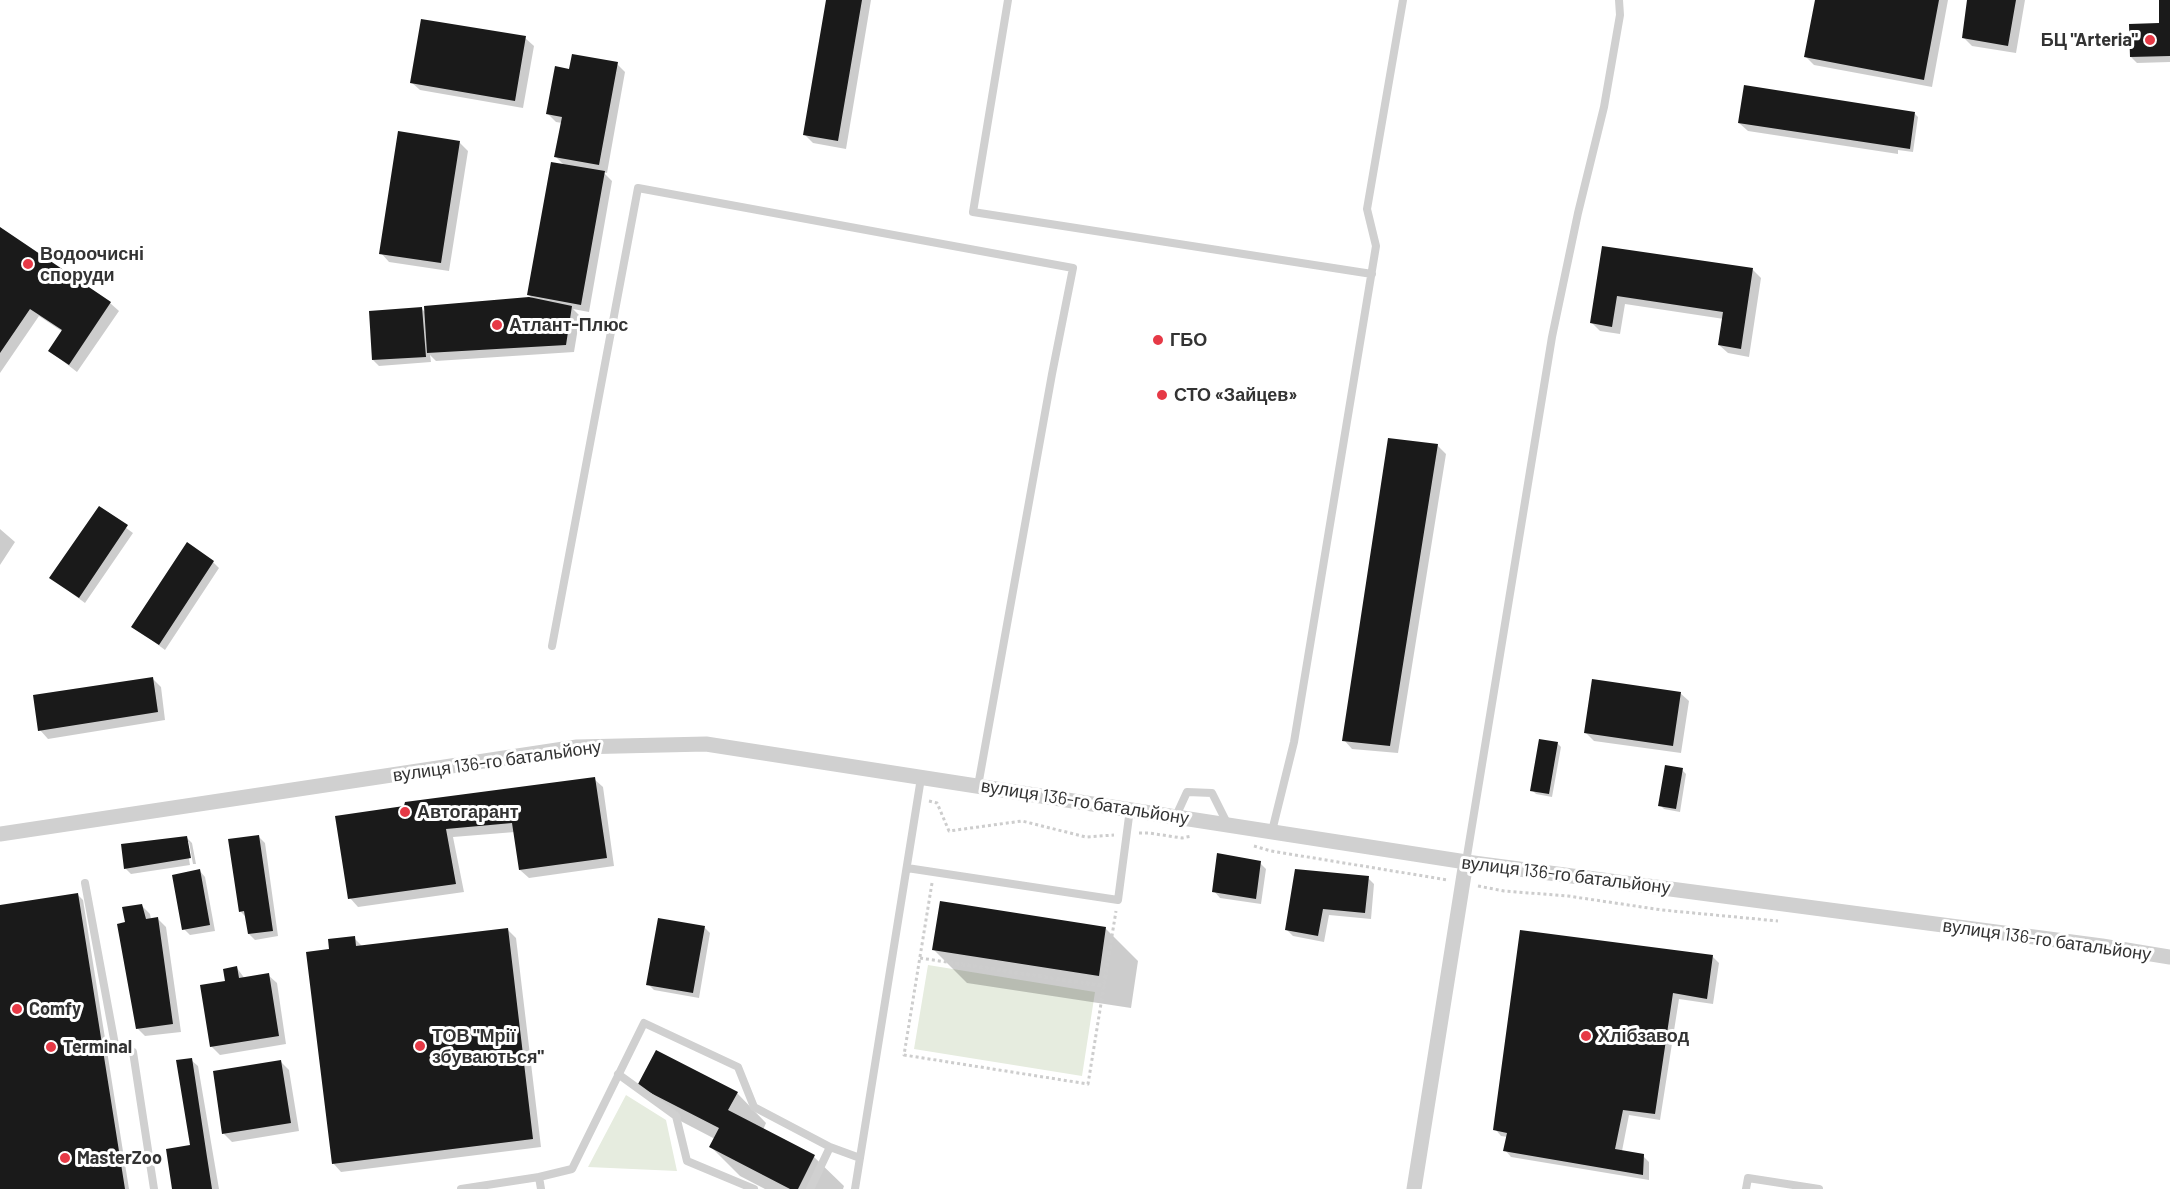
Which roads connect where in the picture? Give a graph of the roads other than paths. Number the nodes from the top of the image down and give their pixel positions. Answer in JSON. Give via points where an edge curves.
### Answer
{"nodes":[{"id":1,"x":1008,"y":0,"type":"edge"},
{"id":2,"x":1403,"y":0,"type":"edge"},
{"id":3,"x":1619,"y":0,"type":"edge"},
{"id":4,"x":1372,"y":274,"type":"junction"},
{"id":5,"x":552,"y":646,"type":"dead end"},
{"id":6,"x":921,"y":778,"type":"junction"},
{"id":7,"x":978,"y":786,"type":"junction"},
{"id":8,"x":1130,"y":809,"type":"junction"},
{"id":9,"x":1176,"y":816,"type":"junction"},
{"id":10,"x":1228,"y":825,"type":"junction"},
{"id":11,"x":1272,"y":831,"type":"junction"},
{"id":12,"x":0,"y":834,"type":"edge"},
{"id":13,"x":1466,"y":862,"type":"junction"},
{"id":14,"x":906,"y":868,"type":"junction"},
{"id":15,"x":85,"y":884,"type":"dead end"},
{"id":16,"x":2170,"y":957,"type":"edge"},
{"id":17,"x":618,"y":1074,"type":"junction"},
{"id":18,"x":830,"y":1147,"type":"junction"},
{"id":19,"x":860,"y":1158,"type":"junction"},
{"id":20,"x":539,"y":1177,"type":"junction"},
{"id":21,"x":1809,"y":1188,"type":"edge"},
{"id":22,"x":154,"y":1189,"type":"edge"},
{"id":23,"x":461,"y":1189,"type":"edge"},
{"id":24,"x":541,"y":1189,"type":"edge"},
{"id":25,"x":754,"y":1189,"type":"edge"},
{"id":26,"x":810,"y":1189,"type":"edge"},
{"id":27,"x":855,"y":1189,"type":"edge"},
{"id":28,"x":1414,"y":1189,"type":"edge"},
{"id":29,"x":1746,"y":1189,"type":"edge"},
{"id":30,"x":1819,"y":1189,"type":"edge"}],
"edges":[{"from":1,"to":4,"type":"lane","via":[[973,212]]},
{"from":2,"to":4,"type":"lane","via":[[1367,209],[1376,246]]},
{"from":3,"to":13,"type":"lane","via":[[1620,15],[1604,107],[1552,337]]},
{"from":4,"to":11,"type":"lane","via":[[1294,742]]},
{"from":5,"to":7,"type":"lane","via":[[638,188],[1073,268]]},
{"from":6,"to":7,"type":"street","name":"вулиця 136-го батальйону"},
{"from":6,"to":12,"type":"street","name":"вулиця 136-го батальйону","via":[[706,744],[577,747]]},
{"from":6,"to":14,"type":"lane"},
{"from":7,"to":8,"type":"street","name":"вулиця 136-го батальйону"},
{"from":8,"to":9,"type":"street","name":"вулиця 136-го батальйону"},
{"from":8,"to":14,"type":"lane","via":[[1118,900]]},
{"from":9,"to":10,"type":"street","name":"вулиця 136-го батальйону"},
{"from":9,"to":10,"type":"lane","via":[[1187,792],[1212,793]]},
{"from":10,"to":11,"type":"street","name":"вулиця 136-го батальйону"},
{"from":11,"to":13,"type":"street","name":"вулиця 136-го батальйону"},
{"from":13,"to":16,"type":"street","name":"вулиця 136-го батальйону"},
{"from":13,"to":28,"type":"street"},
{"from":14,"to":19,"type":"lane"},
{"from":15,"to":22,"type":"lane","via":[[116,1050],[133,1052]]},
{"from":17,"to":18,"type":"lane","via":[[644,1023],[738,1066],[754,1107]]},
{"from":17,"to":20,"type":"lane","via":[[572,1170]]},
{"from":17,"to":25,"type":"lane","via":[[676,1116],[687,1161]]},
{"from":18,"to":19,"type":"lane"},
{"from":18,"to":26,"type":"lane"},
{"from":19,"to":27,"type":"lane"},
{"from":20,"to":23,"type":"lane"},
{"from":20,"to":24,"type":"lane"},
{"from":21,"to":29,"type":"lane","via":[[1748,1178]]},
{"from":21,"to":30,"type":"lane"}]}
